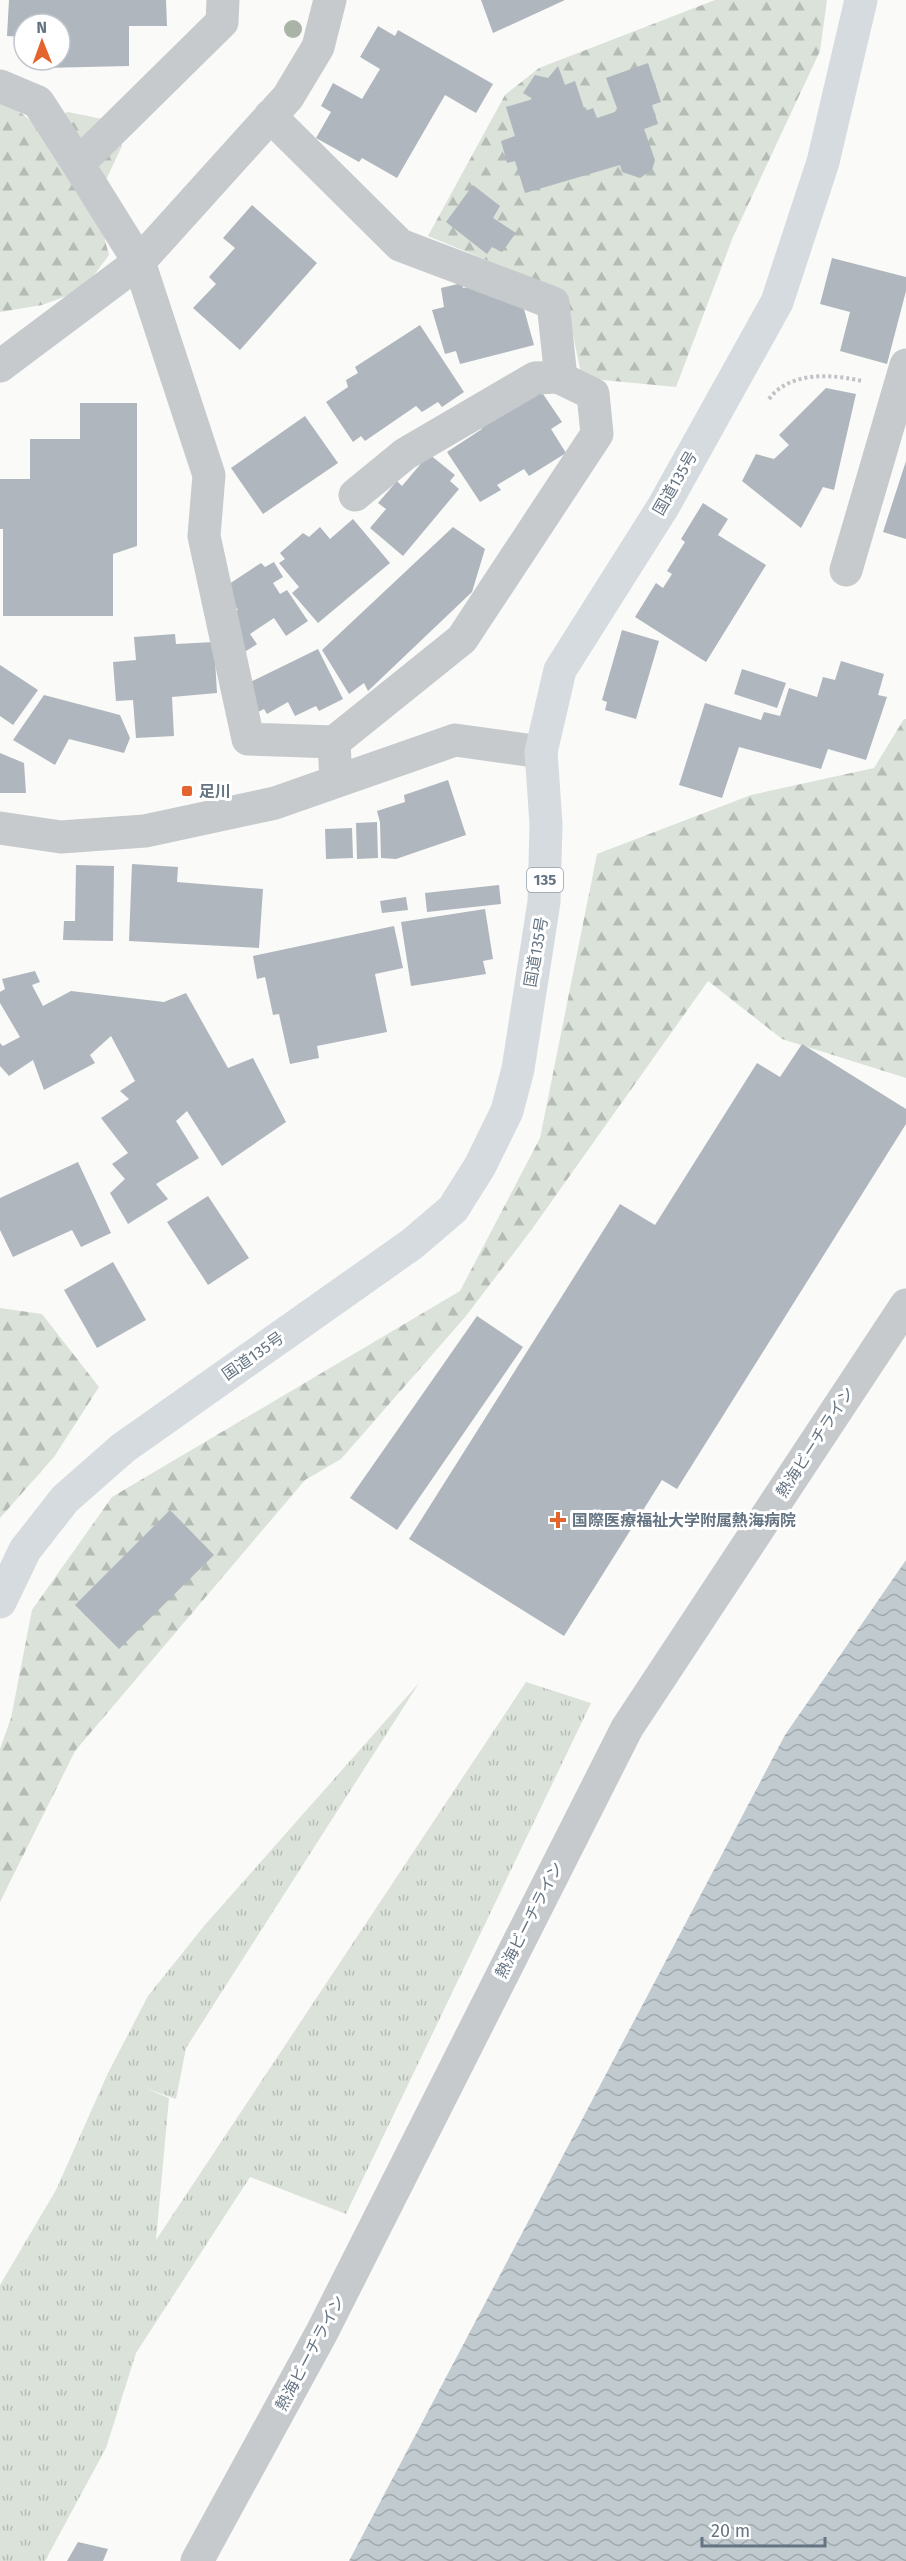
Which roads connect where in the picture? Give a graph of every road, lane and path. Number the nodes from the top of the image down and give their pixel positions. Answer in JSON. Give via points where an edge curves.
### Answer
{"nodes":[{"id":1,"x":223,"y":0,"type":"edge"},
{"id":2,"x":330,"y":0,"type":"edge"},
{"id":3,"x":861,"y":0,"type":"edge"},
{"id":4,"x":0,"y":86,"type":"edge"},
{"id":5,"x":270,"y":116,"type":"junction"},
{"id":6,"x":78,"y":164,"type":"junction"},
{"id":7,"x":139,"y":262,"type":"junction"},
{"id":8,"x":0,"y":366,"type":"edge"},
{"id":9,"x":561,"y":378,"type":"junction"},
{"id":10,"x":902,"y":378,"type":"edge"},
{"id":11,"x":763,"y":409,"type":"dead end"},
{"id":12,"x":355,"y":495,"type":"dead end"},
{"id":13,"x":846,"y":570,"type":"dead end"},
{"id":14,"x":334,"y":742,"type":"junction"},
{"id":15,"x":541,"y":752,"type":"junction"},
{"id":16,"x":336,"y":781,"type":"junction"},
{"id":17,"x":0,"y":828,"type":"edge"},
{"id":18,"x":906,"y":1305,"type":"edge"},
{"id":19,"x":0,"y":1602,"type":"edge"},
{"id":20,"x":197,"y":2561,"type":"edge"}],
"edges":[{"from":1,"to":6,"type":"street","via":[[222,22]]},
{"from":2,"to":5,"type":"street","via":[[318,47],[288,97]]},
{"from":3,"to":15,"type":"highway","name":"国道135号","number":"135","via":[[823,162],[777,302],[663,507],[560,670]]},
{"from":4,"to":6,"type":"street","via":[[38,102]]},
{"from":5,"to":7,"type":"street"},
{"from":5,"to":9,"type":"street","via":[[400,245],[553,303]]},
{"from":6,"to":7,"type":"street"},
{"from":7,"to":8,"type":"street"},
{"from":7,"to":14,"type":"street","via":[[209,475],[204,536],[248,739]]},
{"from":9,"to":12,"type":"street","via":[[535,378],[405,454]]},
{"from":9,"to":14,"type":"street","via":[[593,394],[597,434],[462,639]]},
{"from":10,"to":11,"type":"path","via":[[813,375],[775,391]]},
{"from":10,"to":13,"type":"street"},
{"from":14,"to":16,"type":"street"},
{"from":15,"to":16,"type":"street","via":[[456,740]]},
{"from":15,"to":19,"type":"highway","name":"国道135号","number":"135","via":[[546,824],[544,902],[518,1069],[507,1111],[453,1209],[412,1244],[123,1448],[65,1499],[25,1550]]},
{"from":16,"to":17,"type":"street","via":[[275,803],[145,831],[61,837]]},
{"from":18,"to":20,"type":"street","name":"熱海ビーチライン","via":[[627,1728],[322,2332]]}]}
